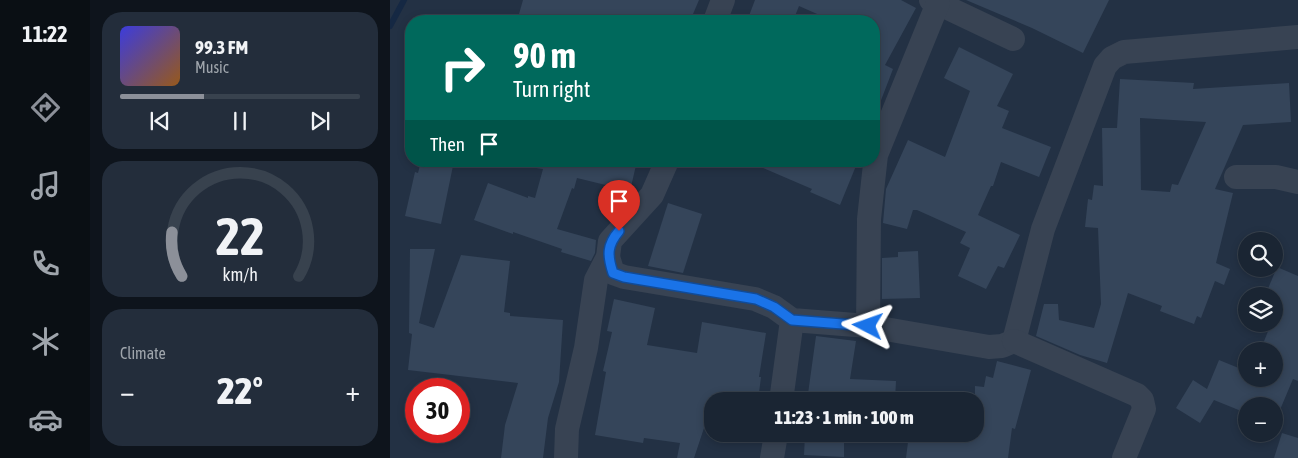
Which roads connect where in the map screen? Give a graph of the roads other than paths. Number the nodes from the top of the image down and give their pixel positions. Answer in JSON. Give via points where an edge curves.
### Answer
{"nodes":[{"id":1,"x":723,"y":0,"type":"edge"},
{"id":2,"x":934,"y":2,"type":"edge"},
{"id":3,"x":718,"y":15,"type":"edge"},
{"id":4,"x":1298,"y":38,"type":"edge"},
{"id":5,"x":1013,"y":39,"type":"dead end"},
{"id":6,"x":880,"y":144,"type":"edge"},
{"id":7,"x":664,"y":167,"type":"edge"},
{"id":8,"x":875,"y":167,"type":"edge"},
{"id":9,"x":1236,"y":177,"type":"dead end"},
{"id":10,"x":1298,"y":182,"type":"edge"},
{"id":11,"x":608,"y":257,"type":"junction"},
{"id":12,"x":792,"y":320,"type":"junction"},
{"id":13,"x":868,"y":326,"type":"junction"},
{"id":14,"x":1014,"y":341,"type":"junction"},
{"id":15,"x":782,"y":392,"type":"edge"},
{"id":16,"x":775,"y":442,"type":"edge"},
{"id":17,"x":566,"y":458,"type":"edge"},
{"id":18,"x":772,"y":458,"type":"edge"},
{"id":19,"x":1124,"y":458,"type":"edge"}],
"edges":[{"from":1,"to":3,"type":"street"},
{"from":2,"to":5,"type":"street"},
{"from":2,"to":6,"type":"street"},
{"from":4,"to":14,"type":"street","via":[[1124,52],[1112,58],[1105,66],[1044,229]]},
{"from":7,"to":11,"type":"street","via":[[652,195],[610,241]]},
{"from":8,"to":13,"type":"street","via":[[869,219]]},
{"from":9,"to":10,"type":"street","via":[[1276,177]]},
{"from":11,"to":12,"type":"street","via":[[613,273],[624,277],[756,299]]},
{"from":11,"to":17,"type":"street","via":[[596,280],[586,348],[567,429]]},
{"from":12,"to":13,"type":"street"},
{"from":12,"to":15,"type":"street"},
{"from":13,"to":14,"type":"street","via":[[989,347]]},
{"from":14,"to":19,"type":"street","via":[[1142,400],[1144,409]]},
{"from":16,"to":18,"type":"street"}]}
